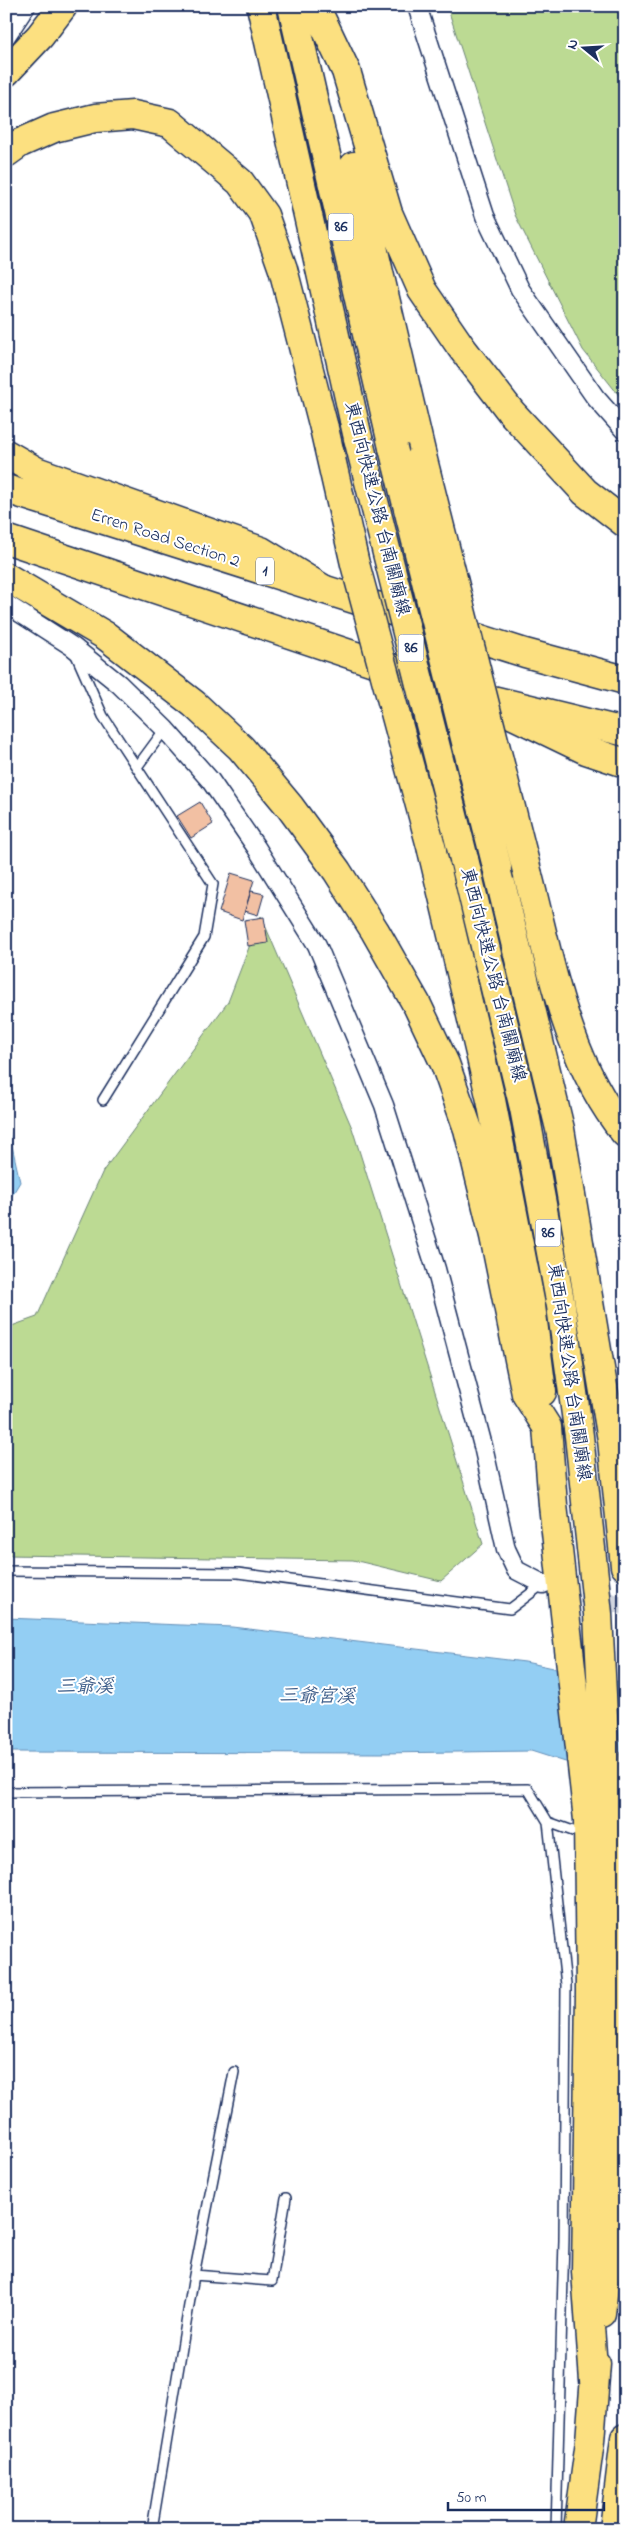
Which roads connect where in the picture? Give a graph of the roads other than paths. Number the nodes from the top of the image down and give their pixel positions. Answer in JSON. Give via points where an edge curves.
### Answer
{"nodes":[{"id":1,"x":26,"y":6,"type":"edge"},
{"id":2,"x":63,"y":6,"type":"edge"},
{"id":3,"x":261,"y":6,"type":"edge"},
{"id":4,"x":417,"y":6,"type":"edge"},
{"id":5,"x":309,"y":8,"type":"edge"},
{"id":6,"x":6,"y":36,"type":"edge"},
{"id":7,"x":6,"y":72,"type":"edge"},
{"id":8,"x":6,"y":153,"type":"edge"},
{"id":9,"x":625,"y":431,"type":"edge"},
{"id":10,"x":6,"y":454,"type":"edge"},
{"id":11,"x":6,"y":489,"type":"edge"},
{"id":12,"x":625,"y":523,"type":"edge"},
{"id":13,"x":6,"y":539,"type":"edge"},
{"id":14,"x":6,"y":577,"type":"edge"},
{"id":15,"x":323,"y":590,"type":"junction"},
{"id":16,"x":6,"y":604,"type":"edge"},
{"id":17,"x":73,"y":647,"type":"junction"},
{"id":18,"x":625,"y":680,"type":"edge"},
{"id":19,"x":472,"y":695,"type":"junction"},
{"id":20,"x":165,"y":729,"type":"junction"},
{"id":21,"x":625,"y":732,"type":"edge"},
{"id":22,"x":625,"y":763,"type":"edge"},
{"id":23,"x":137,"y":767,"type":"junction"},
{"id":24,"x":103,"y":1100,"type":"dead end"},
{"id":25,"x":625,"y":1134,"type":"edge"},
{"id":26,"x":547,"y":1427,"type":"junction"},
{"id":27,"x":625,"y":1566,"type":"edge"},
{"id":28,"x":6,"y":1571,"type":"edge"},
{"id":29,"x":543,"y":1584,"type":"joint"},
{"id":30,"x":6,"y":1792,"type":"edge"},
{"id":31,"x":548,"y":1822,"type":"junction"},
{"id":32,"x":590,"y":1825,"type":"junction"},
{"id":33,"x":234,"y":2072,"type":"dead end"},
{"id":34,"x":286,"y":2198,"type":"dead end"},
{"id":35,"x":194,"y":2275,"type":"junction"},
{"id":36,"x":625,"y":2438,"type":"edge"},
{"id":37,"x":152,"y":2529,"type":"edge"},
{"id":38,"x":556,"y":2529,"type":"edge"},
{"id":39,"x":578,"y":2529,"type":"edge"},
{"id":40,"x":614,"y":2529,"type":"edge"}],
"edges":[{"from":1,"to":6,"type":"street"},
{"from":2,"to":7,"type":"main road"},
{"from":3,"to":32,"type":"main road","name":"東西向快速公路 台南關廟線","number":"86","bridge":true,"via":[[358,438],[524,1108],[562,1306],[598,1614]]},
{"from":4,"to":9,"type":"street","via":[[486,216],[520,290],[595,397]]},
{"from":5,"to":12,"type":"main road","via":[[346,71],[388,213],[422,290],[511,412],[585,492]]},
{"from":5,"to":25,"type":"main road","bridge":true,"via":[[367,212],[422,456],[561,1004],[582,1067]]},
{"from":5,"to":27,"type":"main road","name":"東西向快速公路 台南關廟線","number":"86","bridge":true,"via":[[393,448],[560,1130],[612,1440]]},
{"from":8,"to":26,"type":"main road","bridge":true,"via":[[54,128],[95,118],[132,115],[170,123],[240,182],[264,215],[283,269],[324,428],[355,564],[432,850],[491,1100],[531,1306]]},
{"from":10,"to":15,"type":"main road","via":[[36,471],[261,550]]},
{"from":11,"to":15,"type":"main road","name":"Erren Road Section 2","number":"1"},
{"from":13,"to":19,"type":"main road"},
{"from":14,"to":26,"type":"main road","via":[[106,636],[194,704],[241,748],[337,871],[417,1005],[445,1064],[468,1129],[494,1236],[526,1394]]},
{"from":15,"to":18,"type":"main road","name":"Erren Road Section 2","number":"1","via":[[525,653]]},
{"from":16,"to":17,"type":"street"},
{"from":17,"to":20,"type":"street","via":[[119,684]]},
{"from":17,"to":23,"type":"lane","via":[[103,716]]},
{"from":19,"to":21,"type":"main road"},
{"from":19,"to":22,"type":"main road","via":[[586,750]]},
{"from":20,"to":23,"type":"lane"},
{"from":20,"to":29,"type":"street","via":[[210,780],[256,846],[316,944],[384,1105],[436,1269],[484,1446],[506,1549],[516,1570]]},
{"from":23,"to":24,"type":"lane","via":[[213,884],[204,938]]},
{"from":26,"to":32,"type":"main road"},
{"from":28,"to":29,"type":"lane","via":[[238,1573],[510,1610]]},
{"from":30,"to":31,"type":"lane","via":[[528,1789]]},
{"from":31,"to":32,"type":"lane"},
{"from":31,"to":38,"type":"lane","via":[[566,1985],[564,2240]]},
{"from":32,"to":39,"type":"main road","name":"東西向快速公路 台南關廟線","number":"86","via":[[617,1997],[607,2258]]},
{"from":33,"to":35,"type":"lane"},
{"from":34,"to":35,"type":"lane","via":[[272,2281]]},
{"from":35,"to":37,"type":"lane"},
{"from":36,"to":40,"type":"main road"}]}
